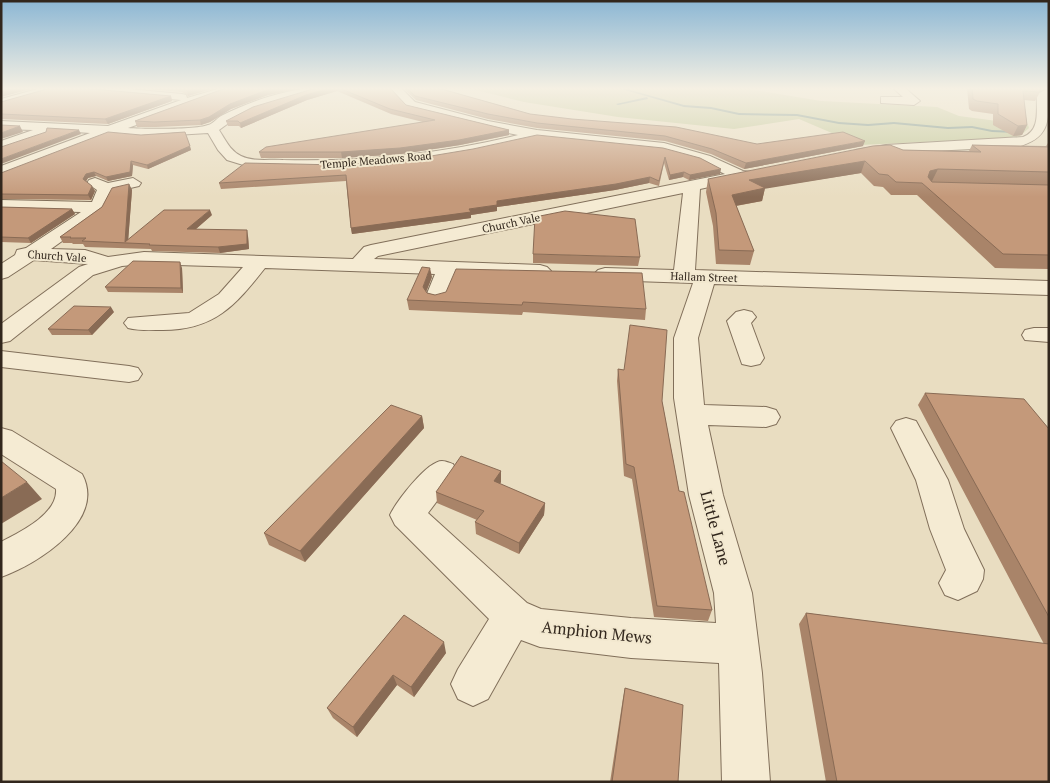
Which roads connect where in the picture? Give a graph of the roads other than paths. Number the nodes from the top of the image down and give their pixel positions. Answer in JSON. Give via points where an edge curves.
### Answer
{"nodes":[{"id":1,"x":1,"y":125,"type":"edge"},
{"id":2,"x":123,"y":125,"type":"edge"},
{"id":3,"x":217,"y":125,"type":"edge"},
{"id":4,"x":485,"y":125,"type":"edge"},
{"id":5,"x":1043,"y":125,"type":"edge"},
{"id":6,"x":55,"y":126,"type":"junction"},
{"id":7,"x":212,"y":129,"type":"junction"},
{"id":8,"x":105,"y":131,"type":"junction"},
{"id":9,"x":537,"y":134,"type":"junction"},
{"id":10,"x":1,"y":146,"type":"edge"},
{"id":11,"x":850,"y":155,"type":"edge"},
{"id":12,"x":1,"y":172,"type":"edge"},
{"id":13,"x":750,"y":174,"type":"joint"},
{"id":14,"x":133,"y":183,"type":"dead end"},
{"id":15,"x":692,"y":186,"type":"junction"},
{"id":16,"x":1,"y":205,"type":"edge"},
{"id":17,"x":98,"y":207,"type":"junction"},
{"id":18,"x":1,"y":253,"type":"edge"},
{"id":19,"x":29,"y":254,"type":"junction"},
{"id":20,"x":259,"y":262,"type":"junction"},
{"id":21,"x":106,"y":263,"type":"junction"},
{"id":22,"x":359,"y":265,"type":"junction"},
{"id":23,"x":448,"y":268,"type":"junction"},
{"id":24,"x":556,"y":272,"type":"edge"},
{"id":25,"x":1,"y":273,"type":"edge"},
{"id":26,"x":586,"y":273,"type":"edge"},
{"id":27,"x":695,"y":277,"type":"junction"},
{"id":28,"x":1049,"y":288,"type":"edge"},
{"id":29,"x":437,"y":296,"type":"edge"},
{"id":30,"x":744,"y":317,"type":"dead end"},
{"id":31,"x":136,"y":323,"type":"dead end"},
{"id":32,"x":1,"y":336,"type":"edge"},
{"id":33,"x":751,"y":358,"type":"dead end"},
{"id":34,"x":1,"y":359,"type":"edge"},
{"id":35,"x":129,"y":374,"type":"dead end"},
{"id":36,"x":691,"y":415,"type":"junction"},
{"id":37,"x":766,"y":417,"type":"dead end"},
{"id":38,"x":906,"y":428,"type":"dead end"},
{"id":39,"x":2,"y":439,"type":"edge"},
{"id":40,"x":442,"y":473,"type":"dead end"},
{"id":41,"x":1,"y":561,"type":"edge"},
{"id":42,"x":958,"y":583,"type":"dead end"},
{"id":43,"x":512,"y":616,"type":"junction"},
{"id":44,"x":738,"y":644,"type":"junction"},
{"id":45,"x":472,"y":684,"type":"dead end"},
{"id":46,"x":746,"y":782,"type":"edge"}],
"edges":[{"from":1,"to":6,"type":"street"},
{"from":2,"to":8,"type":"street"},
{"from":3,"to":7,"type":"street"},
{"from":4,"to":9,"type":"street","name":"Temple Meadows Road"},
{"from":5,"to":11,"type":"street","via":[[1036,140],[886,149]]},
{"from":6,"to":8,"type":"street"},
{"from":6,"to":10,"type":"street"},
{"from":7,"to":8,"type":"street","via":[[151,133]]},
{"from":7,"to":9,"type":"street","name":"Temple Meadows Road","via":[[233,158],[306,166],[345,153],[378,148],[445,153],[498,145]]},
{"from":8,"to":12,"type":"street"},
{"from":9,"to":13,"type":"street","name":"Temple Meadows Road","via":[[664,147]]},
{"from":13,"to":15,"type":"street","name":"Church Vale"},
{"from":14,"to":17,"type":"street","via":[[100,185]]},
{"from":15,"to":22,"type":"street","name":"Church Vale","via":[[371,251]]},
{"from":15,"to":27,"type":"street","name":"Little Lane"},
{"from":16,"to":17,"type":"street"},
{"from":17,"to":19,"type":"street"},
{"from":18,"to":19,"type":"street","name":"Church Vale"},
{"from":19,"to":21,"type":"street","name":"Church Vale","via":[[85,256]]},
{"from":19,"to":25,"type":"street"},
{"from":20,"to":21,"type":"street","name":"Church Vale","via":[[144,258]]},
{"from":20,"to":22,"type":"street","name":"Church Vale"},
{"from":20,"to":31,"type":"street","via":[[232,295],[206,314],[186,321]]},
{"from":21,"to":32,"type":"street","via":[[80,275],[31,316]]},
{"from":22,"to":23,"type":"street"},
{"from":23,"to":24,"type":"street"},
{"from":23,"to":29,"type":"street"},
{"from":26,"to":27,"type":"street","name":"Hallam Street"},
{"from":27,"to":28,"type":"street","name":"Hallam Street"},
{"from":27,"to":36,"type":"street","name":"Little Lane","via":[[686,338]]},
{"from":30,"to":33,"type":"street","via":[[739,321]]},
{"from":34,"to":35,"type":"street"},
{"from":36,"to":37,"type":"street"},
{"from":36,"to":44,"type":"street","name":"Little Lane","via":[[706,495],[733,593]]},
{"from":38,"to":42,"type":"street","via":[[932,480],[965,570],[964,579]]},
{"from":39,"to":41,"type":"street","via":[[71,483],[72,502],[62,516],[31,542]]},
{"from":40,"to":43,"type":"street","name":"Amphion Mews","via":[[407,515]]},
{"from":43,"to":44,"type":"street","name":"Amphion Mews","via":[[540,628],[631,638]]},
{"from":43,"to":45,"type":"street"},
{"from":44,"to":46,"type":"street","name":"Little Lane"}]}
